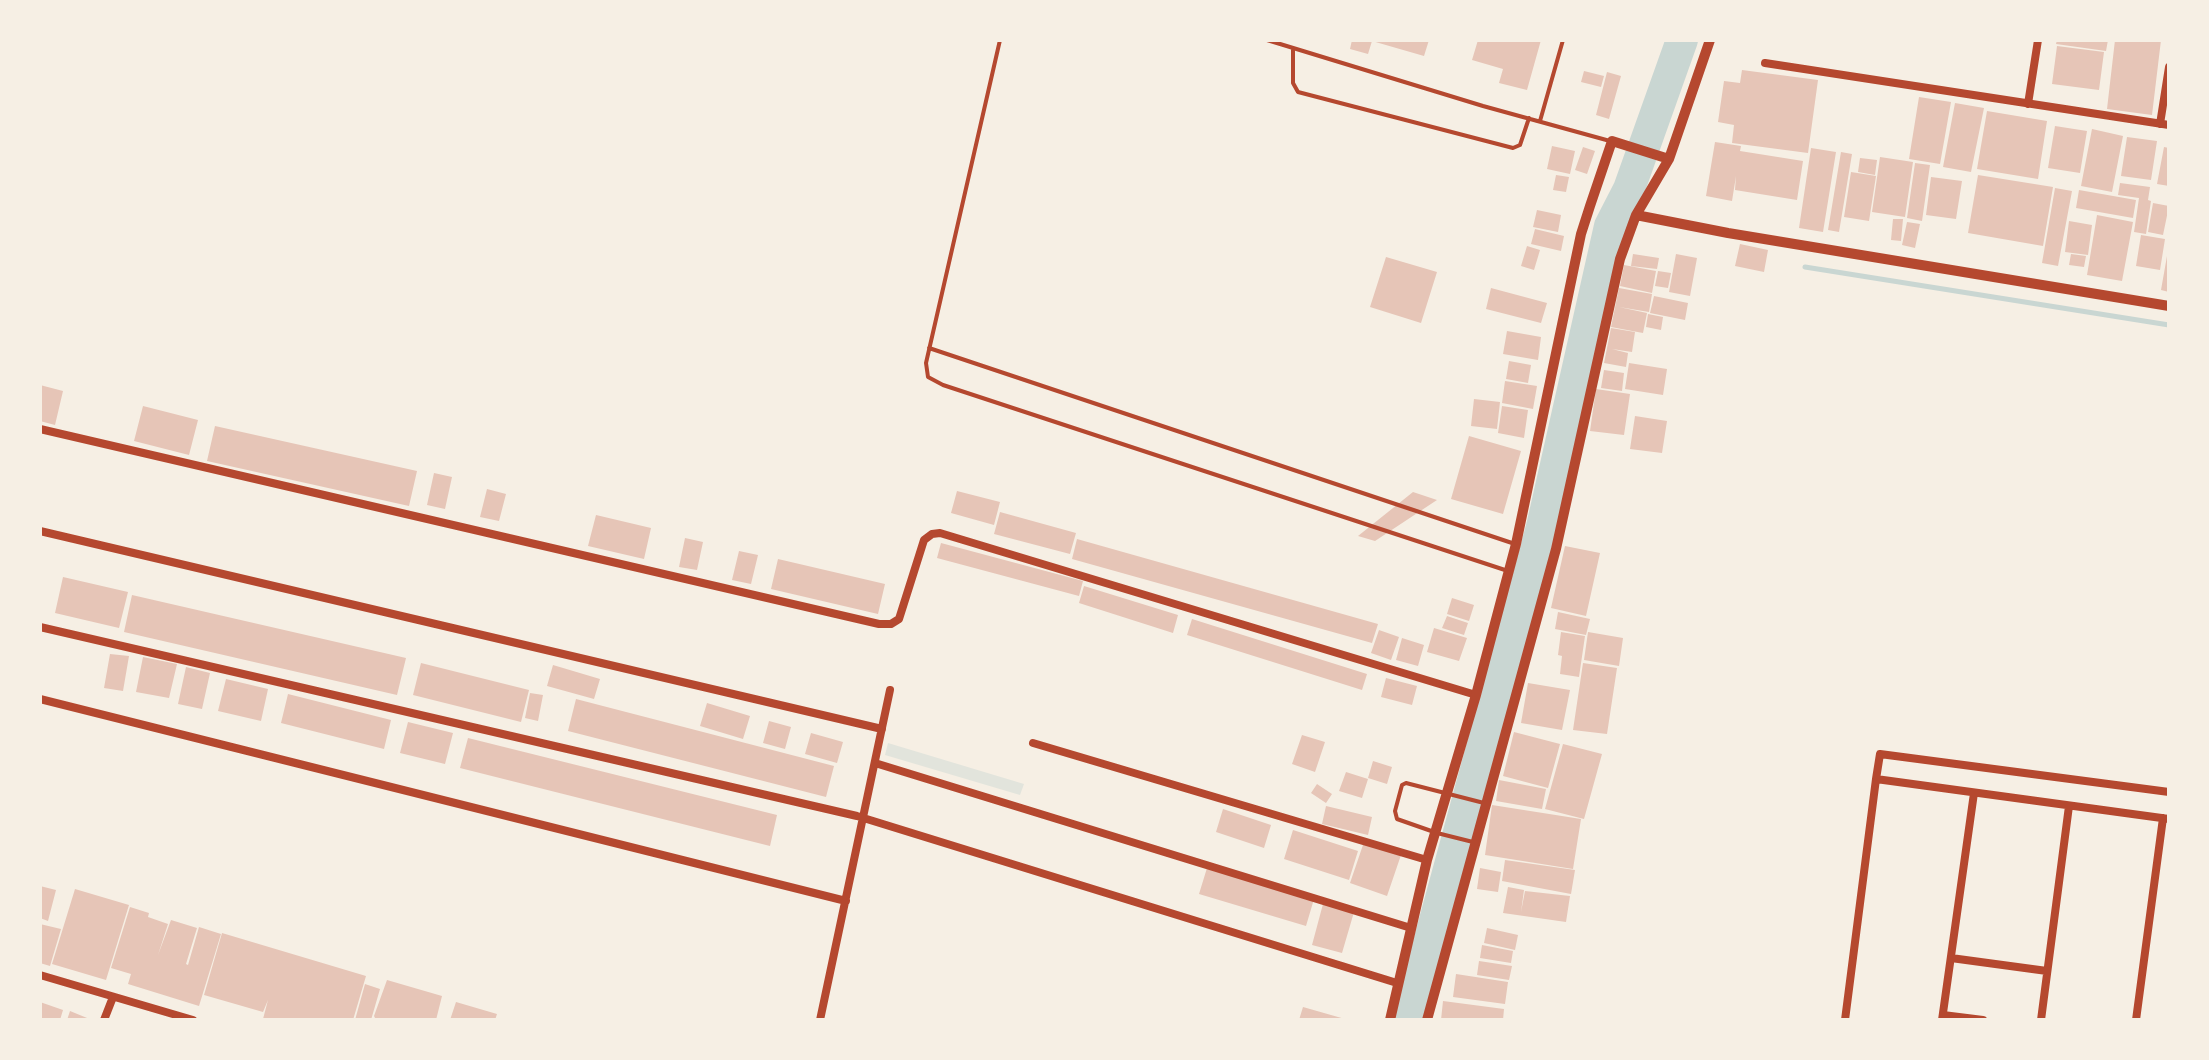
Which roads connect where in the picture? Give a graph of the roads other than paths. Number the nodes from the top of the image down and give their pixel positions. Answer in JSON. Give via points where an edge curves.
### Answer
{"nodes":[{"id":1,"x":1000,"y":40,"type":"edge"},
{"id":2,"x":1267,"y":40,"type":"edge"},
{"id":3,"x":1563,"y":40,"type":"edge"},
{"id":4,"x":1710,"y":40,"type":"edge"},
{"id":5,"x":2038,"y":40,"type":"edge"},
{"id":6,"x":1293,"y":48,"type":"junction"},
{"id":7,"x":1765,"y":63,"type":"dead end"},
{"id":8,"x":2169,"y":67,"type":"edge"},
{"id":9,"x":2028,"y":104,"type":"junction"},
{"id":10,"x":1529,"y":118,"type":"junction"},
{"id":11,"x":1540,"y":121,"type":"junction"},
{"id":12,"x":2164,"y":124,"type":"edge"},
{"id":13,"x":1617,"y":143,"type":"junction"},
{"id":14,"x":1669,"y":159,"type":"junction"},
{"id":15,"x":1636,"y":215,"type":"junction"},
{"id":16,"x":2169,"y":306,"type":"edge"},
{"id":17,"x":929,"y":348,"type":"junction"},
{"id":18,"x":40,"y":429,"type":"edge"},
{"id":19,"x":42,"y":532,"type":"edge"},
{"id":20,"x":1516,"y":544,"type":"junction"},
{"id":21,"x":1509,"y":571,"type":"junction"},
{"id":22,"x":40,"y":627,"type":"edge"},
{"id":23,"x":890,"y":690,"type":"dead end"},
{"id":24,"x":1476,"y":695,"type":"junction"},
{"id":25,"x":40,"y":699,"type":"edge"},
{"id":26,"x":882,"y":729,"type":"junction"},
{"id":27,"x":1033,"y":743,"type":"dead end"},
{"id":28,"x":875,"y":763,"type":"junction"},
{"id":29,"x":1876,"y":779,"type":"junction"},
{"id":30,"x":2169,"y":792,"type":"edge"},
{"id":31,"x":1974,"y":793,"type":"junction"},
{"id":32,"x":1452,"y":794,"type":"junction"},
{"id":33,"x":1482,"y":802,"type":"junction"},
{"id":34,"x":2069,"y":806,"type":"junction"},
{"id":35,"x":864,"y":818,"type":"junction"},
{"id":36,"x":2166,"y":819,"type":"edge"},
{"id":37,"x":1441,"y":834,"type":"junction"},
{"id":38,"x":1473,"y":842,"type":"junction"},
{"id":39,"x":1427,"y":860,"type":"junction"},
{"id":40,"x":846,"y":901,"type":"junction"},
{"id":41,"x":1411,"y":928,"type":"junction"},
{"id":42,"x":1951,"y":958,"type":"junction"},
{"id":43,"x":2047,"y":971,"type":"junction"},
{"id":44,"x":40,"y":975,"type":"edge"},
{"id":45,"x":1397,"y":983,"type":"junction"},
{"id":46,"x":113,"y":997,"type":"junction"},
{"id":47,"x":1943,"y":1018,"type":"edge"},
{"id":48,"x":104,"y":1020,"type":"edge"},
{"id":49,"x":190,"y":1020,"type":"edge"},
{"id":50,"x":820,"y":1020,"type":"edge"},
{"id":51,"x":1390,"y":1020,"type":"edge"},
{"id":52,"x":1427,"y":1020,"type":"edge"},
{"id":53,"x":1845,"y":1020,"type":"edge"},
{"id":54,"x":1983,"y":1020,"type":"edge"},
{"id":55,"x":2041,"y":1020,"type":"edge"},
{"id":56,"x":2136,"y":1020,"type":"edge"}],
"edges":[{"from":1,"to":17,"type":"lane"},
{"from":2,"to":6,"type":"lane"},
{"from":3,"to":11,"type":"lane"},
{"from":4,"to":14,"type":"street"},
{"from":5,"to":9,"type":"street"},
{"from":6,"to":10,"type":"lane"},
{"from":6,"to":10,"type":"lane","via":[[1298,92],[1513,148],[1520,145]]},
{"from":7,"to":9,"type":"street"},
{"from":8,"to":12,"type":"street"},
{"from":9,"to":12,"type":"street"},
{"from":10,"to":11,"type":"lane"},
{"from":11,"to":13,"type":"lane"},
{"from":13,"to":14,"type":"street"},
{"from":13,"to":20,"type":"street","via":[[1581,234]]},
{"from":14,"to":15,"type":"street"},
{"from":15,"to":16,"type":"street"},
{"from":15,"to":33,"type":"street","via":[[1620,259],[1556,549]]},
{"from":17,"to":20,"type":"lane"},
{"from":17,"to":21,"type":"lane","via":[[928,377],[943,385]]},
{"from":18,"to":24,"type":"street","via":[[879,624],[899,619],[924,540],[940,533]]},
{"from":19,"to":26,"type":"street"},
{"from":20,"to":21,"type":"street"},
{"from":21,"to":24,"type":"street"},
{"from":22,"to":35,"type":"street"},
{"from":23,"to":26,"type":"street"},
{"from":24,"to":32,"type":"street"},
{"from":25,"to":40,"type":"street"},
{"from":26,"to":28,"type":"street"},
{"from":27,"to":39,"type":"street"},
{"from":28,"to":35,"type":"street"},
{"from":28,"to":41,"type":"street"},
{"from":29,"to":30,"type":"street","via":[[1880,754]]},
{"from":29,"to":31,"type":"street"},
{"from":29,"to":53,"type":"street"},
{"from":31,"to":34,"type":"street"},
{"from":31,"to":42,"type":"street"},
{"from":32,"to":33,"type":"lane"},
{"from":32,"to":37,"type":"street"},
{"from":32,"to":37,"type":"lane","via":[[1406,783],[1400,791],[1397,819]]},
{"from":33,"to":38,"type":"street"},
{"from":34,"to":36,"type":"street"},
{"from":34,"to":43,"type":"street"},
{"from":35,"to":40,"type":"street"},
{"from":35,"to":45,"type":"street"},
{"from":36,"to":56,"type":"street"},
{"from":37,"to":38,"type":"lane"},
{"from":37,"to":39,"type":"street"},
{"from":38,"to":52,"type":"street"},
{"from":39,"to":41,"type":"street"},
{"from":40,"to":50,"type":"street"},
{"from":41,"to":45,"type":"street"},
{"from":42,"to":43,"type":"street"},
{"from":42,"to":47,"type":"street"},
{"from":43,"to":55,"type":"street"},
{"from":44,"to":46,"type":"street"},
{"from":45,"to":51,"type":"street"},
{"from":46,"to":48,"type":"street"},
{"from":46,"to":49,"type":"street"},
{"from":47,"to":54,"type":"street"}]}
